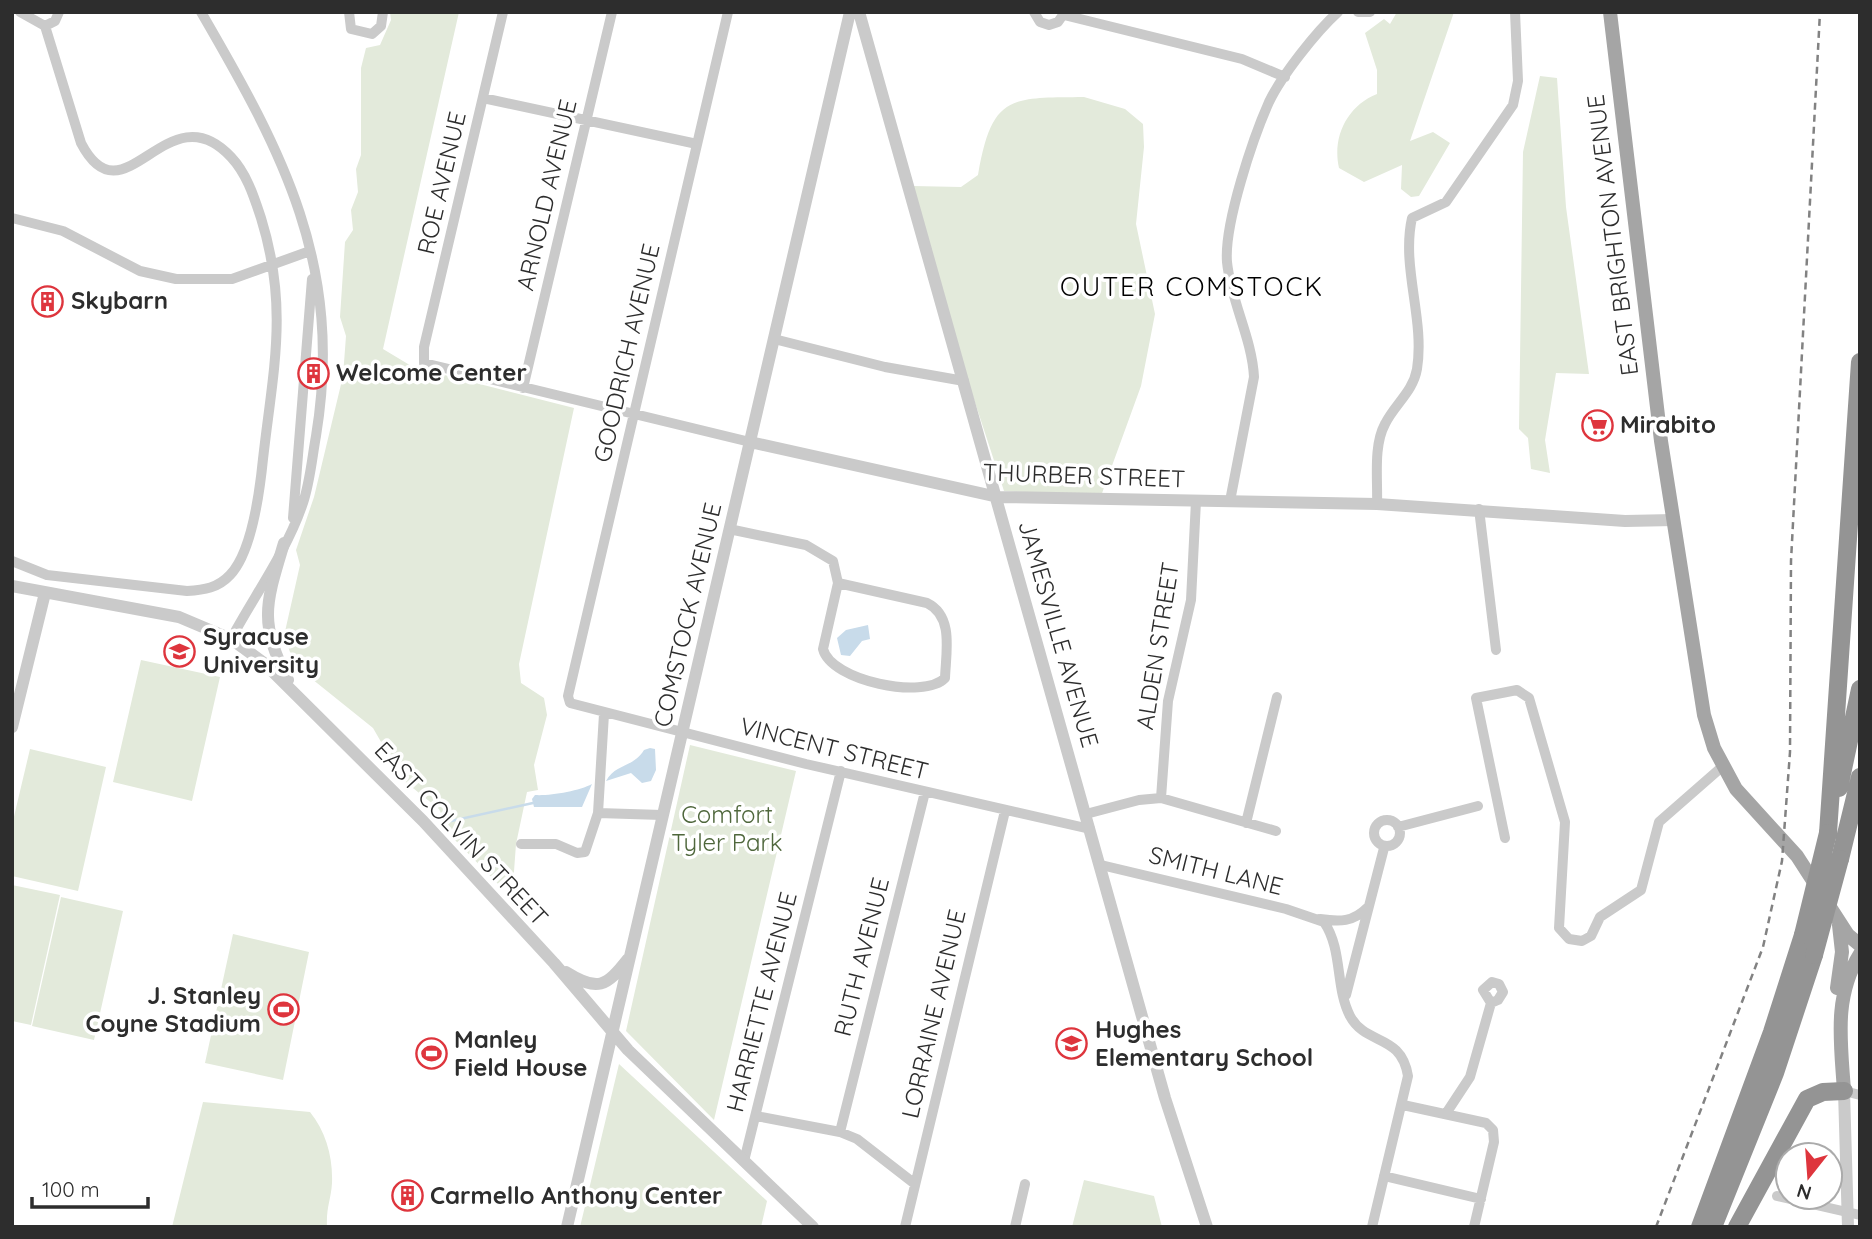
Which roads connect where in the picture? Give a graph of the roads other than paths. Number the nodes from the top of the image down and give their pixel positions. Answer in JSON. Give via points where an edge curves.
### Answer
{"nodes":[{"id":1,"x":20,"y":12,"type":"edge"},
{"id":2,"x":59,"y":12,"type":"edge"},
{"id":3,"x":201,"y":12,"type":"edge"},
{"id":4,"x":349,"y":12,"type":"edge"},
{"id":5,"x":383,"y":12,"type":"edge"},
{"id":6,"x":503,"y":12,"type":"edge"},
{"id":7,"x":612,"y":12,"type":"edge"},
{"id":8,"x":728,"y":12,"type":"edge"},
{"id":9,"x":850,"y":12,"type":"edge"},
{"id":10,"x":859,"y":12,"type":"edge"},
{"id":11,"x":1034,"y":12,"type":"edge"},
{"id":12,"x":1338,"y":12,"type":"edge"},
{"id":13,"x":1358,"y":12,"type":"edge"},
{"id":14,"x":1370,"y":12,"type":"edge"},
{"id":15,"x":1515,"y":12,"type":"edge"},
{"id":16,"x":1610,"y":12,"type":"edge"},
{"id":17,"x":1064,"y":14,"type":"edge"},
{"id":18,"x":45,"y":26,"type":"junction"},
{"id":19,"x":1285,"y":77,"type":"junction"},
{"id":20,"x":484,"y":98,"type":"junction"},
{"id":21,"x":586,"y":120,"type":"junction"},
{"id":22,"x":697,"y":144,"type":"junction"},
{"id":23,"x":12,"y":218,"type":"edge"},
{"id":24,"x":310,"y":251,"type":"junction"},
{"id":25,"x":274,"y":266,"type":"junction"},
{"id":26,"x":774,"y":339,"type":"junction"},
{"id":27,"x":303,"y":359,"type":"junction"},
{"id":28,"x":320,"y":362,"type":"junction"},
{"id":29,"x":1860,"y":362,"type":"edge"},
{"id":30,"x":424,"y":363,"type":"joint"},
{"id":31,"x":964,"y":381,"type":"junction"},
{"id":32,"x":301,"y":387,"type":"junction"},
{"id":33,"x":319,"y":387,"type":"junction"},
{"id":34,"x":523,"y":388,"type":"junction"},
{"id":35,"x":635,"y":414,"type":"junction"},
{"id":36,"x":750,"y":442,"type":"junction"},
{"id":37,"x":1858,"y":450,"type":"edge"},
{"id":38,"x":998,"y":497,"type":"junction"},
{"id":39,"x":1196,"y":501,"type":"junction"},
{"id":40,"x":1230,"y":501,"type":"junction"},
{"id":41,"x":1377,"y":504,"type":"junction"},
{"id":42,"x":1479,"y":509,"type":"junction"},
{"id":43,"x":1674,"y":520,"type":"junction"},
{"id":44,"x":292,"y":527,"type":"junction"},
{"id":45,"x":729,"y":529,"type":"junction"},
{"id":46,"x":284,"y":543,"type":"junction"},
{"id":47,"x":12,"y":561,"type":"edge"},
{"id":48,"x":838,"y":583,"type":"junction"},
{"id":49,"x":12,"y":586,"type":"edge"},
{"id":50,"x":45,"y":593,"type":"junction"},
{"id":51,"x":231,"y":639,"type":"junction"},
{"id":52,"x":1496,"y":650,"type":"dead end"},
{"id":53,"x":1860,"y":689,"type":"edge"},
{"id":54,"x":293,"y":690,"type":"junction"},
{"id":55,"x":1277,"y":697,"type":"dead end"},
{"id":56,"x":569,"y":703,"type":"joint"},
{"id":57,"x":604,"y":714,"type":"junction"},
{"id":58,"x":12,"y":727,"type":"edge"},
{"id":59,"x":682,"y":733,"type":"junction"},
{"id":60,"x":1723,"y":766,"type":"junction"},
{"id":61,"x":841,"y":771,"type":"junction"},
{"id":62,"x":1860,"y":777,"type":"edge"},
{"id":63,"x":925,"y":792,"type":"junction"},
{"id":64,"x":1161,"y":799,"type":"junction"},
{"id":65,"x":1478,"y":806,"type":"dead end"},
{"id":66,"x":1004,"y":811,"type":"junction"},
{"id":67,"x":598,"y":813,"type":"junction"},
{"id":68,"x":1086,"y":814,"type":"junction"},
{"id":69,"x":662,"y":816,"type":"junction"},
{"id":70,"x":1246,"y":823,"type":"junction"},
{"id":71,"x":1398,"y":827,"type":"junction"},
{"id":72,"x":1090,"y":828,"type":"junction"},
{"id":73,"x":1276,"y":831,"type":"dead end"},
{"id":74,"x":1828,"y":832,"type":"junction"},
{"id":75,"x":1505,"y":838,"type":"dead end"},
{"id":76,"x":521,"y":844,"type":"dead end"},
{"id":77,"x":1384,"y":848,"type":"junction"},
{"id":78,"x":1101,"y":865,"type":"junction"},
{"id":79,"x":1368,"y":908,"type":"junction"},
{"id":80,"x":1320,"y":919,"type":"junction"},
{"id":81,"x":1838,"y":920,"type":"junction"},
{"id":82,"x":1854,"y":932,"type":"edge"},
{"id":83,"x":1860,"y":945,"type":"edge"},
{"id":84,"x":1860,"y":954,"type":"edge"},
{"id":85,"x":630,"y":956,"type":"junction"},
{"id":86,"x":554,"y":963,"type":"junction"},
{"id":87,"x":1345,"y":999,"type":"junction"},
{"id":88,"x":1491,"y":1003,"type":"dead end"},
{"id":89,"x":1840,"y":1010,"type":"junction"},
{"id":90,"x":612,"y":1032,"type":"junction"},
{"id":91,"x":1852,"y":1093,"type":"edge"},
{"id":92,"x":1403,"y":1105,"type":"junction"},
{"id":93,"x":1447,"y":1112,"type":"junction"},
{"id":94,"x":756,"y":1116,"type":"junction"},
{"id":95,"x":840,"y":1132,"type":"junction"},
{"id":96,"x":744,"y":1161,"type":"junction"},
{"id":97,"x":1384,"y":1176,"type":"junction"},
{"id":98,"x":915,"y":1184,"type":"junction"},
{"id":99,"x":1025,"y":1184,"type":"dead end"},
{"id":100,"x":1480,"y":1199,"type":"junction"},
{"id":101,"x":1854,"y":1214,"type":"edge"},
{"id":102,"x":567,"y":1227,"type":"edge"},
{"id":103,"x":813,"y":1227,"type":"edge"},
{"id":104,"x":905,"y":1227,"type":"edge"},
{"id":105,"x":1015,"y":1227,"type":"edge"},
{"id":106,"x":1207,"y":1227,"type":"edge"},
{"id":107,"x":1372,"y":1227,"type":"edge"},
{"id":108,"x":1474,"y":1227,"type":"edge"},
{"id":109,"x":1700,"y":1227,"type":"edge"},
{"id":110,"x":1713,"y":1227,"type":"edge"},
{"id":111,"x":1737,"y":1227,"type":"edge"},
{"id":112,"x":1848,"y":1227,"type":"edge"}],
"edges":[{"from":1,"to":18,"type":"street"},
{"from":2,"to":18,"type":"street","via":[[55,21]]},
{"from":3,"to":24,"type":"street","via":[[274,142]]},
{"from":4,"to":5,"type":"street","via":[[351,29],[372,34],[381,26]]},
{"from":6,"to":20,"type":"street","name":"ROE AVENUE"},
{"from":7,"to":21,"type":"street","name":"ARNOLD AVENUE"},
{"from":8,"to":22,"type":"street","name":"GOODRICH AVENUE"},
{"from":9,"to":26,"type":"street","name":"COMSTOCK AVENUE"},
{"from":10,"to":31,"type":"street","name":"JAMESVILLE AVENUE"},
{"from":11,"to":17,"type":"street","via":[[1040,22],[1049,25]]},
{"from":12,"to":19,"type":"street"},
{"from":13,"to":14,"type":"street"},
{"from":15,"to":41,"type":"street","via":[[1518,81],[1513,105],[1446,202],[1412,218],[1418,366],[1408,393],[1383,426]]},
{"from":16,"to":43,"type":"main road","name":"EAST BRIGHTON AVENUE","via":[[1644,317]]},
{"from":17,"to":19,"type":"street","via":[[1242,59]]},
{"from":18,"to":25,"type":"street","via":[[90,161],[100,169],[124,171],[168,141],[190,137],[214,143],[239,165],[251,187]]},
{"from":19,"to":40,"type":"street","via":[[1269,102],[1235,201],[1227,242],[1230,284],[1254,377]]},
{"from":20,"to":21,"type":"street"},
{"from":20,"to":30,"type":"street","name":"ROE AVENUE","via":[[424,347]]},
{"from":21,"to":22,"type":"street"},
{"from":21,"to":34,"type":"street","name":"ARNOLD AVENUE"},
{"from":22,"to":35,"type":"street","name":"GOODRICH AVENUE"},
{"from":23,"to":25,"type":"street","via":[[63,231],[161,277],[232,279]]},
{"from":24,"to":25,"type":"street"},
{"from":24,"to":27,"type":"street","via":[[311,309]]},
{"from":24,"to":28,"type":"street","via":[[322,322]]},
{"from":25,"to":47,"type":"street","via":[[276,365],[261,484],[236,568],[217,586],[187,591],[47,575]]},
{"from":26,"to":31,"type":"street","via":[[898,370]]},
{"from":26,"to":36,"type":"street","name":"COMSTOCK AVENUE"},
{"from":27,"to":28,"type":"street"},
{"from":27,"to":32,"type":"street"},
{"from":28,"to":33,"type":"street"},
{"from":29,"to":37,"type":"highway"},
{"from":30,"to":34,"type":"street","name":"THURBER STREET"},
{"from":31,"to":38,"type":"street","name":"JAMESVILLE AVENUE"},
{"from":32,"to":33,"type":"street"},
{"from":32,"to":44,"type":"street"},
{"from":33,"to":44,"type":"street","via":[[309,479]]},
{"from":34,"to":35,"type":"street","name":"THURBER STREET"},
{"from":35,"to":36,"type":"street","name":"THURBER STREET"},
{"from":35,"to":56,"type":"street","name":"GOODRICH AVENUE"},
{"from":36,"to":38,"type":"street","name":"THURBER STREET"},
{"from":36,"to":45,"type":"street","name":"COMSTOCK AVENUE"},
{"from":37,"to":74,"type":"highway"},
{"from":38,"to":39,"type":"street","name":"THURBER STREET"},
{"from":38,"to":68,"type":"street","name":"JAMESVILLE AVENUE"},
{"from":39,"to":40,"type":"street","name":"THURBER STREET"},
{"from":39,"to":64,"type":"street","name":"ALDEN STREET","via":[[1191,600],[1168,701]]},
{"from":40,"to":41,"type":"street","name":"THURBER STREET"},
{"from":41,"to":42,"type":"street","name":"THURBER STREET"},
{"from":42,"to":43,"type":"street","name":"THURBER STREET","via":[[1625,521]]},
{"from":42,"to":52,"type":"street"},
{"from":43,"to":60,"type":"main road","name":"EAST BRIGHTON AVENUE","via":[[1704,715]]},
{"from":44,"to":46,"type":"street"},
{"from":45,"to":48,"type":"street","via":[[806,545],[825,554],[833,561]]},
{"from":45,"to":59,"type":"street","name":"COMSTOCK AVENUE"},
{"from":46,"to":51,"type":"street"},
{"from":46,"to":54,"type":"street","via":[[267,618],[274,652]]},
{"from":48,"to":48,"type":"street","via":[[823,649],[831,664],[870,680],[904,687],[929,688],[946,678],[945,621],[940,609]]},
{"from":49,"to":50,"type":"street","name":"EAST COLVIN STREET"},
{"from":50,"to":51,"type":"street","name":"EAST COLVIN STREET","via":[[178,617]]},
{"from":50,"to":58,"type":"street"},
{"from":51,"to":54,"type":"street","name":"EAST COLVIN STREET"},
{"from":53,"to":74,"type":"highway"},
{"from":54,"to":86,"type":"street","name":"EAST COLVIN STREET"},
{"from":55,"to":70,"type":"street"},
{"from":56,"to":57,"type":"street","name":"VINCENT STREET"},
{"from":57,"to":59,"type":"street","name":"VINCENT STREET"},
{"from":57,"to":67,"type":"street"},
{"from":59,"to":61,"type":"street","name":"VINCENT STREET"},
{"from":59,"to":69,"type":"street","name":"COMSTOCK AVENUE"},
{"from":60,"to":75,"type":"street","via":[[1659,822],[1641,890],[1600,917],[1591,936],[1582,941],[1569,939],[1559,928],[1565,822],[1529,698],[1517,690],[1476,698]]},
{"from":60,"to":81,"type":"main road","name":"EAST BRIGHTON AVENUE","via":[[1746,802],[1797,856]]},
{"from":61,"to":63,"type":"street","name":"VINCENT STREET"},
{"from":61,"to":94,"type":"street","name":"HARRIETTE AVENUE"},
{"from":62,"to":110,"type":"highway","bridge":true,"via":[[1814,954],[1775,1073]]},
{"from":63,"to":66,"type":"street","name":"VINCENT STREET"},
{"from":63,"to":95,"type":"street","name":"RUTH AVENUE"},
{"from":64,"to":68,"type":"street"},
{"from":64,"to":70,"type":"street"},
{"from":65,"to":71,"type":"street"},
{"from":66,"to":72,"type":"street","name":"VINCENT STREET"},
{"from":66,"to":98,"type":"street","name":"LORRAINE AVENUE"},
{"from":67,"to":69,"type":"street"},
{"from":67,"to":76,"type":"street","via":[[582,854],[556,844]]},
{"from":68,"to":72,"type":"street","name":"JAMESVILLE AVENUE"},
{"from":69,"to":85,"type":"street","name":"COMSTOCK AVENUE"},
{"from":70,"to":73,"type":"street"},
{"from":71,"to":77,"type":"street","via":[[1397,839]]},
{"from":71,"to":77,"type":"street","via":[[1389,820],[1377,827],[1377,843]]},
{"from":72,"to":78,"type":"street","name":"JAMESVILLE AVENUE"},
{"from":74,"to":109,"type":"highway","bridge":true,"via":[[1803,935],[1772,1032]]},
{"from":77,"to":79,"type":"street"},
{"from":78,"to":80,"type":"street","name":"SMITH LANE"},
{"from":78,"to":106,"type":"street","name":"JAMESVILLE AVENUE","via":[[1165,1098]]},
{"from":79,"to":80,"type":"street","name":"SMITH LANE","via":[[1348,921]]},
{"from":79,"to":87,"type":"street"},
{"from":80,"to":87,"type":"street","via":[[1336,948]]},
{"from":81,"to":82,"type":"main road","name":"EAST BRIGHTON AVENUE"},
{"from":81,"to":89,"type":"main road"},
{"from":82,"to":83,"type":"main road","name":"EAST BRIGHTON AVENUE"},
{"from":84,"to":89,"type":"main road","via":[[1844,984]]},
{"from":85,"to":86,"type":"street","via":[[606,984],[594,986]]},
{"from":85,"to":90,"type":"street","name":"COMSTOCK AVENUE"},
{"from":86,"to":90,"type":"street","name":"EAST COLVIN STREET"},
{"from":87,"to":92,"type":"street","via":[[1357,1026],[1401,1055],[1408,1076]]},
{"from":88,"to":93,"type":"street","via":[[1470,1077]]},
{"from":89,"to":91,"type":"main road"},
{"from":90,"to":96,"type":"street","name":"EAST COLVIN STREET"},
{"from":90,"to":102,"type":"street","name":"COMSTOCK AVENUE"},
{"from":91,"to":101,"type":"street"},
{"from":91,"to":111,"type":"highway","via":[[1823,1092],[1807,1100]]},
{"from":92,"to":93,"type":"street"},
{"from":92,"to":97,"type":"street"},
{"from":93,"to":100,"type":"street","via":[[1486,1123],[1493,1130]]},
{"from":94,"to":95,"type":"street"},
{"from":94,"to":96,"type":"street","name":"HARRIETTE AVENUE"},
{"from":95,"to":98,"type":"street","via":[[857,1139]]},
{"from":96,"to":103,"type":"street","name":"EAST COLVIN STREET"},
{"from":97,"to":100,"type":"street"},
{"from":97,"to":107,"type":"street"},
{"from":98,"to":104,"type":"street","name":"LORRAINE AVENUE"},
{"from":99,"to":105,"type":"street"},
{"from":100,"to":108,"type":"street"},
{"from":101,"to":112,"type":"street"}]}
